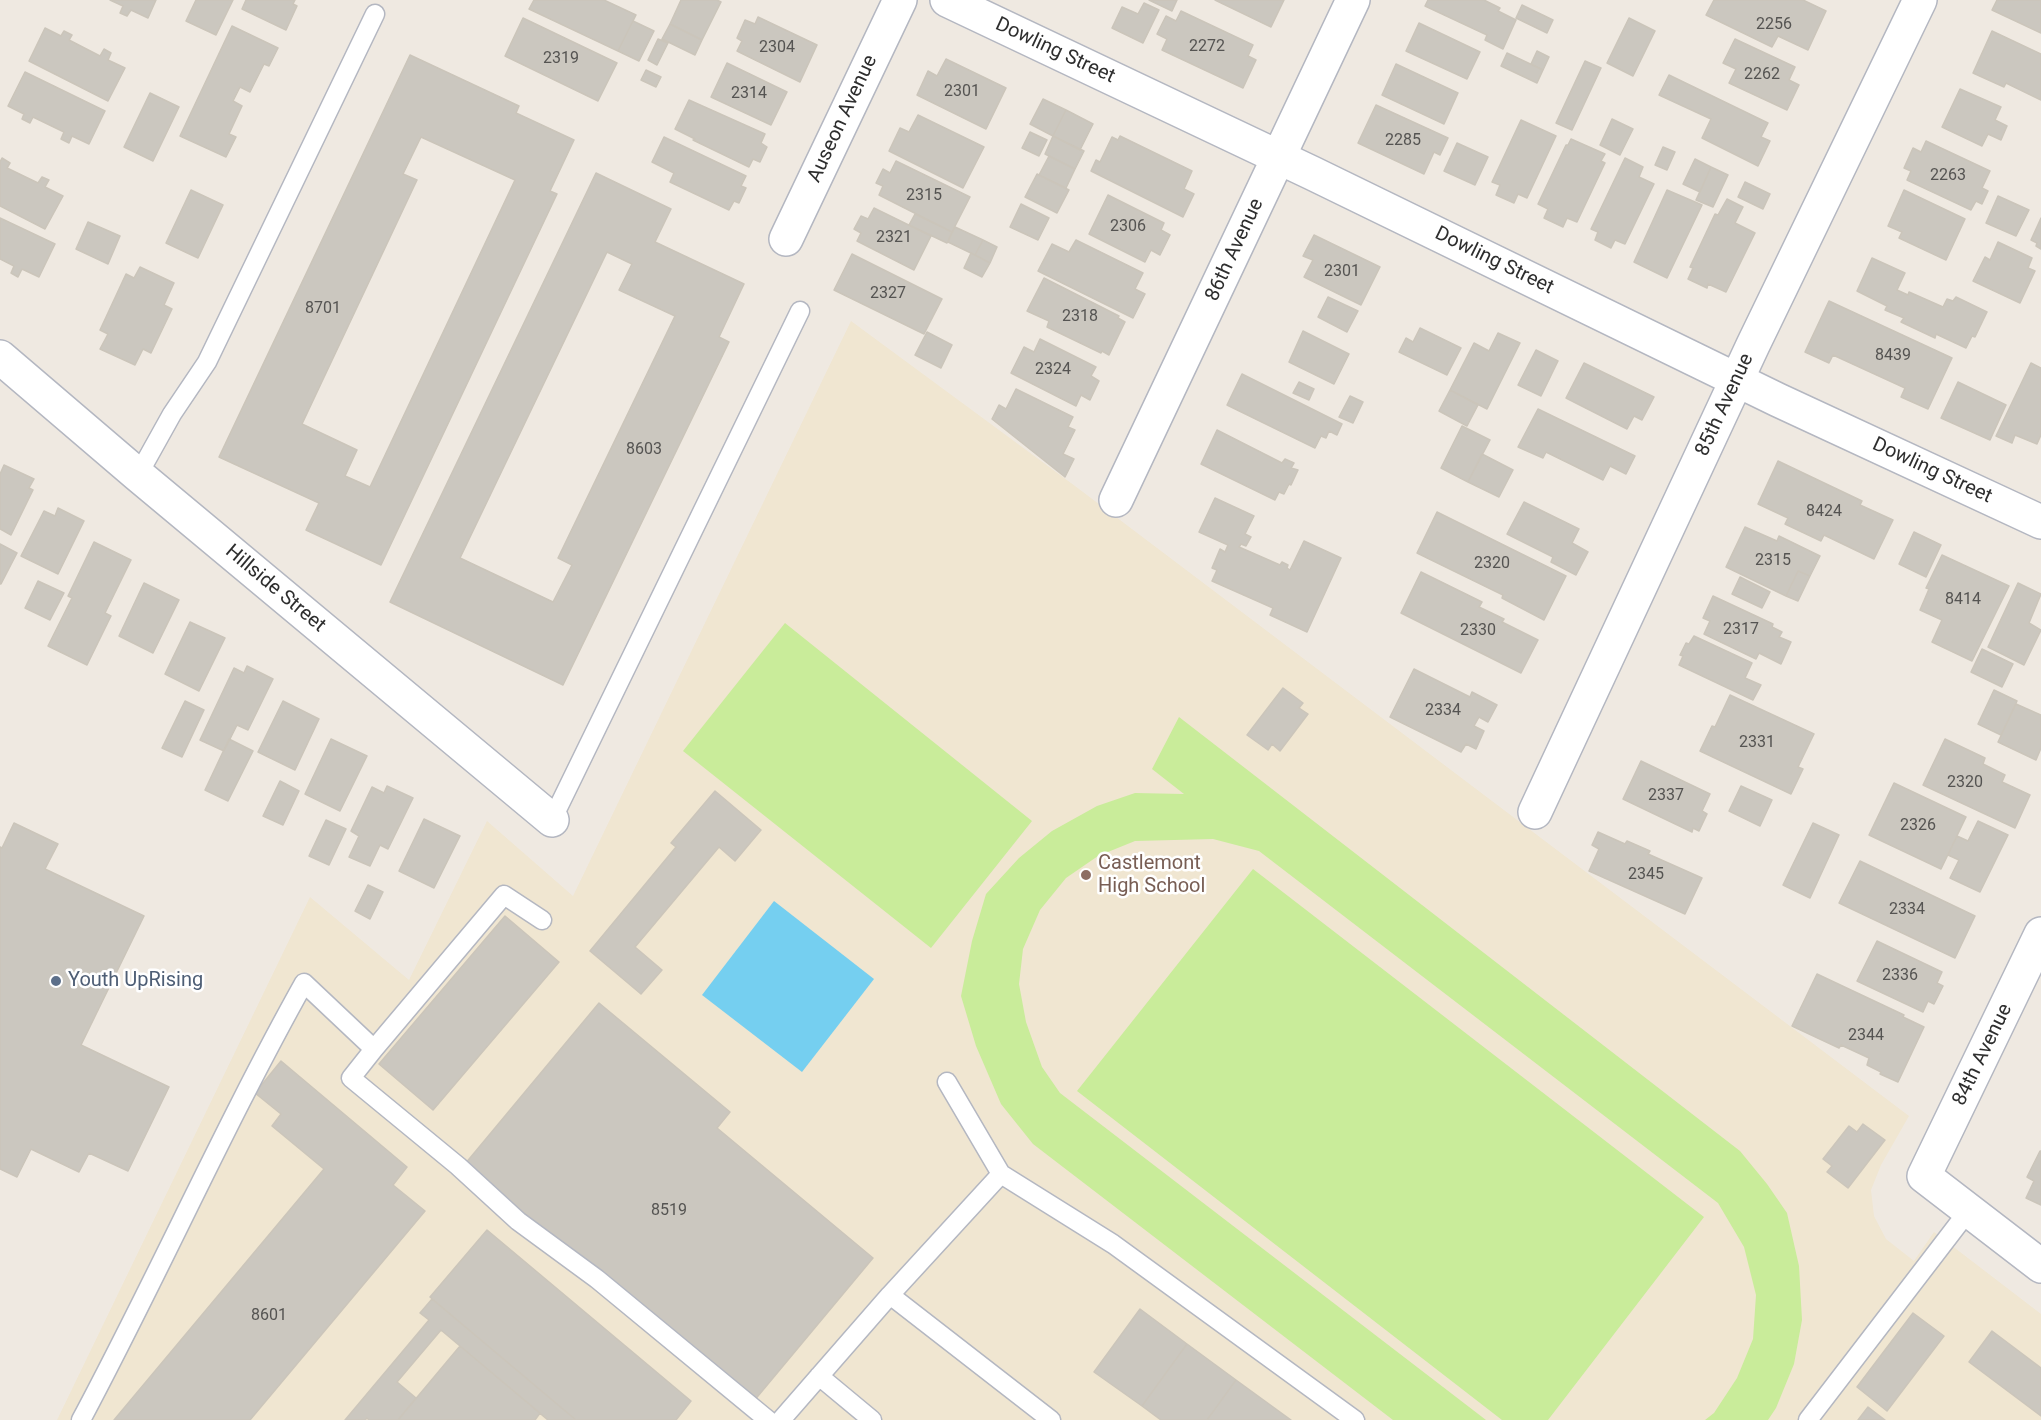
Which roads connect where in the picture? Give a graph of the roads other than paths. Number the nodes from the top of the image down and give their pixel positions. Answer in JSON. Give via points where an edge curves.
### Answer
{"nodes":[{"id":1,"x":900,"y":0,"type":"edge"},
{"id":2,"x":947,"y":0,"type":"edge"},
{"id":3,"x":1353,"y":0,"type":"edge"},
{"id":4,"x":1920,"y":0,"type":"edge"},
{"id":5,"x":375,"y":14,"type":"dead end"},
{"id":6,"x":1279,"y":158,"type":"junction"},
{"id":7,"x":786,"y":239,"type":"dead end"},
{"id":8,"x":800,"y":311,"type":"dead end"},
{"id":9,"x":0,"y":357,"type":"edge"},
{"id":10,"x":1737,"y":380,"type":"junction"},
{"id":11,"x":138,"y":475,"type":"junction"},
{"id":12,"x":1116,"y":500,"type":"dead end"},
{"id":13,"x":2041,"y":522,"type":"edge"},
{"id":14,"x":1535,"y":812,"type":"dead end"},
{"id":15,"x":552,"y":820,"type":"joint"},
{"id":16,"x":542,"y":920,"type":"dead end"},
{"id":17,"x":2041,"y":934,"type":"edge"},
{"id":18,"x":374,"y":1049,"type":"junction"},
{"id":19,"x":947,"y":1082,"type":"dead end"},
{"id":20,"x":1001,"y":1174,"type":"junction"},
{"id":21,"x":1969,"y":1210,"type":"junction"},
{"id":22,"x":2041,"y":1266,"type":"edge"},
{"id":23,"x":890,"y":1295,"type":"junction"},
{"id":24,"x":819,"y":1376,"type":"junction"},
{"id":25,"x":81,"y":1420,"type":"edge"},
{"id":26,"x":768,"y":1420,"type":"edge"},
{"id":27,"x":781,"y":1420,"type":"edge"},
{"id":28,"x":872,"y":1420,"type":"edge"},
{"id":29,"x":1051,"y":1420,"type":"edge"},
{"id":30,"x":1355,"y":1420,"type":"edge"},
{"id":31,"x":1808,"y":1420,"type":"edge"}],
"edges":[{"from":1,"to":7,"type":"street","name":"Auseon Avenue"},
{"from":2,"to":6,"type":"street","name":"Dowling Street"},
{"from":3,"to":6,"type":"street","name":"86th Avenue"},
{"from":4,"to":10,"type":"street","name":"85th Avenue"},
{"from":5,"to":11,"type":"lane","via":[[207,362]]},
{"from":6,"to":10,"type":"street","name":"Dowling Street"},
{"from":6,"to":12,"type":"street","name":"86th Avenue"},
{"from":8,"to":15,"type":"lane"},
{"from":9,"to":11,"type":"street","name":"Hillside Street"},
{"from":10,"to":13,"type":"street","name":"Dowling Street"},
{"from":10,"to":14,"type":"street","name":"85th Avenue"},
{"from":11,"to":15,"type":"street","name":"Hillside Street"},
{"from":16,"to":18,"type":"lane","via":[[504,895]]},
{"from":17,"to":21,"type":"street","name":"84th Avenue","via":[[1924,1176]]},
{"from":18,"to":25,"type":"lane","via":[[304,983],[236,1108]]},
{"from":18,"to":26,"type":"lane","via":[[351,1078],[518,1221],[597,1279]]},
{"from":19,"to":20,"type":"lane"},
{"from":20,"to":23,"type":"lane"},
{"from":20,"to":30,"type":"lane","via":[[1113,1245]]},
{"from":21,"to":22,"type":"street"},
{"from":21,"to":31,"type":"lane"},
{"from":23,"to":24,"type":"lane"},
{"from":23,"to":29,"type":"lane"},
{"from":24,"to":27,"type":"lane"},
{"from":24,"to":28,"type":"lane"}]}
